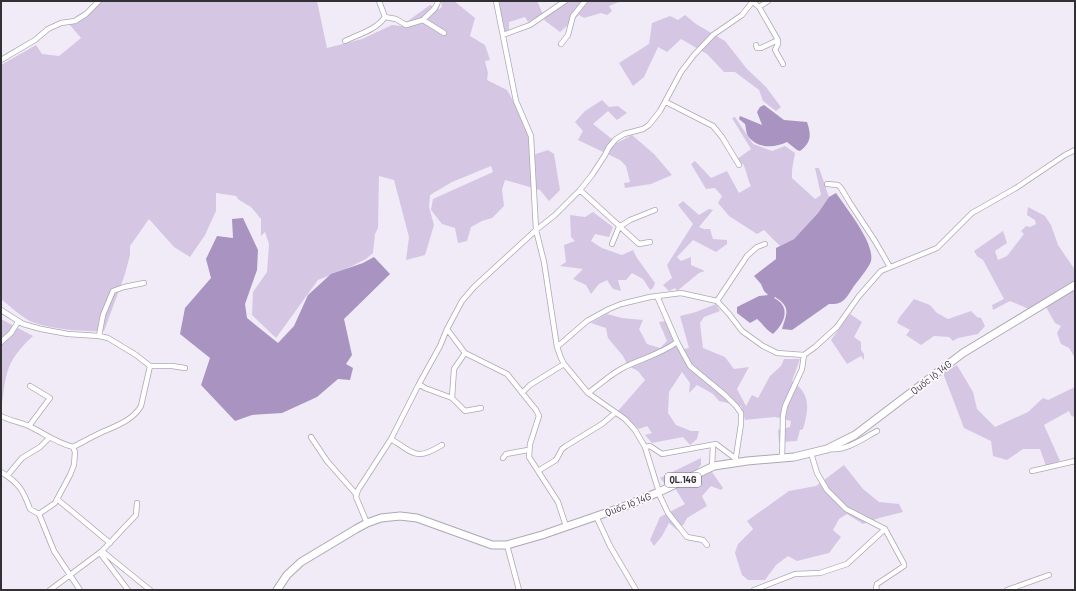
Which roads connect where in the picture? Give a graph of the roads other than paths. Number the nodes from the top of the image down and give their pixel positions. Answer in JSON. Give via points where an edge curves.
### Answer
{"nodes":[{"id":1,"x":99,"y":1,"type":"edge"},
{"id":2,"x":379,"y":1,"type":"edge"},
{"id":3,"x":438,"y":1,"type":"edge"},
{"id":4,"x":496,"y":1,"type":"edge"},
{"id":5,"x":565,"y":1,"type":"edge"},
{"id":6,"x":585,"y":1,"type":"edge"},
{"id":7,"x":752,"y":1,"type":"edge"},
{"id":8,"x":768,"y":1,"type":"edge"},
{"id":9,"x":759,"y":7,"type":"junction"},
{"id":10,"x":385,"y":17,"type":"junction"},
{"id":11,"x":423,"y":20,"type":"junction"},
{"id":12,"x":444,"y":33,"type":"dead end"},
{"id":13,"x":503,"y":35,"type":"junction"},
{"id":14,"x":778,"y":40,"type":"junction"},
{"id":15,"x":345,"y":41,"type":"dead end"},
{"id":16,"x":561,"y":44,"type":"dead end"},
{"id":17,"x":756,"y":45,"type":"dead end"},
{"id":18,"x":1,"y":60,"type":"edge"},
{"id":19,"x":782,"y":64,"type":"dead end"},
{"id":20,"x":666,"y":102,"type":"junction"},
{"id":21,"x":1075,"y":150,"type":"edge"},
{"id":22,"x":739,"y":164,"type":"dead end"},
{"id":23,"x":827,"y":184,"type":"dead end"},
{"id":24,"x":580,"y":190,"type":"junction"},
{"id":25,"x":655,"y":210,"type":"dead end"},
{"id":26,"x":619,"y":227,"type":"junction"},
{"id":27,"x":536,"y":230,"type":"junction"},
{"id":28,"x":650,"y":242,"type":"dead end"},
{"id":29,"x":612,"y":244,"type":"dead end"},
{"id":30,"x":765,"y":244,"type":"dead end"},
{"id":31,"x":890,"y":267,"type":"junction"},
{"id":32,"x":144,"y":283,"type":"dead end"},
{"id":33,"x":1075,"y":285,"type":"edge"},
{"id":34,"x":657,"y":296,"type":"junction"},
{"id":35,"x":717,"y":301,"type":"junction"},
{"id":36,"x":1,"y":310,"type":"edge"},
{"id":37,"x":18,"y":322,"type":"junction"},
{"id":38,"x":447,"y":329,"type":"junction"},
{"id":39,"x":99,"y":336,"type":"junction"},
{"id":40,"x":1,"y":342,"type":"edge"},
{"id":41,"x":677,"y":342,"type":"junction"},
{"id":42,"x":558,"y":346,"type":"junction"},
{"id":43,"x":465,"y":353,"type":"junction"},
{"id":44,"x":804,"y":355,"type":"junction"},
{"id":45,"x":564,"y":364,"type":"junction"},
{"id":46,"x":150,"y":366,"type":"junction"},
{"id":47,"x":185,"y":368,"type":"dead end"},
{"id":48,"x":419,"y":384,"type":"junction"},
{"id":49,"x":30,"y":386,"type":"dead end"},
{"id":50,"x":522,"y":393,"type":"junction"},
{"id":51,"x":588,"y":393,"type":"junction"},
{"id":52,"x":452,"y":398,"type":"junction"},
{"id":53,"x":481,"y":408,"type":"dead end"},
{"id":54,"x":615,"y":413,"type":"junction"},
{"id":55,"x":1,"y":416,"type":"edge"},
{"id":56,"x":29,"y":426,"type":"junction"},
{"id":57,"x":877,"y":431,"type":"dead end"},
{"id":58,"x":311,"y":437,"type":"dead end"},
{"id":59,"x":49,"y":438,"type":"junction"},
{"id":60,"x":391,"y":440,"type":"junction"},
{"id":61,"x":442,"y":445,"type":"dead end"},
{"id":62,"x":713,"y":445,"type":"junction"},
{"id":63,"x":73,"y":447,"type":"junction"},
{"id":64,"x":645,"y":447,"type":"junction"},
{"id":65,"x":827,"y":449,"type":"junction"},
{"id":66,"x":528,"y":450,"type":"junction"},
{"id":67,"x":811,"y":453,"type":"junction"},
{"id":68,"x":503,"y":458,"type":"dead end"},
{"id":69,"x":782,"y":459,"type":"junction"},
{"id":70,"x":735,"y":461,"type":"junction"},
{"id":71,"x":1075,"y":461,"type":"edge"},
{"id":72,"x":712,"y":467,"type":"junction"},
{"id":73,"x":538,"y":471,"type":"junction"},
{"id":74,"x":1032,"y":471,"type":"dead end"},
{"id":75,"x":1,"y":472,"type":"edge"},
{"id":76,"x":7,"y":476,"type":"junction"},
{"id":77,"x":659,"y":492,"type":"junction"},
{"id":78,"x":356,"y":494,"type":"junction"},
{"id":79,"x":57,"y":499,"type":"junction"},
{"id":80,"x":137,"y":503,"type":"dead end"},
{"id":81,"x":39,"y":514,"type":"junction"},
{"id":82,"x":596,"y":516,"type":"junction"},
{"id":83,"x":366,"y":523,"type":"junction"},
{"id":84,"x":566,"y":526,"type":"junction"},
{"id":85,"x":885,"y":529,"type":"junction"},
{"id":86,"x":110,"y":544,"type":"junction"},
{"id":87,"x":507,"y":544,"type":"junction"},
{"id":88,"x":707,"y":545,"type":"dead end"},
{"id":89,"x":101,"y":552,"type":"junction"},
{"id":90,"x":69,"y":575,"type":"junction"},
{"id":91,"x":130,"y":575,"type":"junction"},
{"id":92,"x":1049,"y":575,"type":"dead end"},
{"id":93,"x":123,"y":582,"type":"junction"},
{"id":94,"x":50,"y":590,"type":"edge"},
{"id":95,"x":80,"y":590,"type":"edge"},
{"id":96,"x":128,"y":590,"type":"edge"},
{"id":97,"x":150,"y":590,"type":"edge"},
{"id":98,"x":277,"y":590,"type":"edge"},
{"id":99,"x":519,"y":590,"type":"edge"},
{"id":100,"x":636,"y":590,"type":"edge"},
{"id":101,"x":754,"y":590,"type":"edge"},
{"id":102,"x":877,"y":590,"type":"edge"},
{"id":103,"x":1007,"y":590,"type":"edge"}],
"edges":[{"from":1,"to":18,"type":"street","via":[[75,21],[61,23],[48,29],[35,40]]},
{"from":2,"to":10,"type":"street"},
{"from":3,"to":11,"type":"street","via":[[435,9]]},
{"from":4,"to":13,"type":"street"},
{"from":5,"to":13,"type":"street","via":[[530,25]]},
{"from":6,"to":16,"type":"street","via":[[573,16],[568,35]]},
{"from":7,"to":9,"type":"street"},
{"from":7,"to":20,"type":"street","via":[[742,15],[714,35],[694,55],[681,72]]},
{"from":8,"to":9,"type":"street"},
{"from":9,"to":14,"type":"street"},
{"from":10,"to":11,"type":"street","via":[[396,19],[406,25]]},
{"from":10,"to":15,"type":"street","via":[[375,27]]},
{"from":11,"to":12,"type":"street"},
{"from":13,"to":27,"type":"street","via":[[516,101],[531,136]]},
{"from":14,"to":17,"type":"street","via":[[761,48],[757,48]]},
{"from":14,"to":19,"type":"street","via":[[775,50]]},
{"from":20,"to":22,"type":"street","via":[[712,126]]},
{"from":20,"to":24,"type":"street","via":[[649,125],[624,134],[609,146],[592,176]]},
{"from":21,"to":31,"type":"street","via":[[972,213],[937,248]]},
{"from":23,"to":31,"type":"street","via":[[841,188]]},
{"from":24,"to":26,"type":"street"},
{"from":24,"to":27,"type":"street"},
{"from":25,"to":26,"type":"street"},
{"from":26,"to":28,"type":"street","via":[[639,244]]},
{"from":26,"to":29,"type":"street"},
{"from":27,"to":38,"type":"street","via":[[474,287],[462,301]]},
{"from":27,"to":42,"type":"street"},
{"from":30,"to":35,"type":"street","via":[[747,256]]},
{"from":31,"to":44,"type":"street","via":[[877,274],[837,327]]},
{"from":32,"to":39,"type":"street","via":[[113,291],[103,316]]},
{"from":33,"to":65,"type":"main road","name":"Quốc lộ 14G","number":"QL.14G","via":[[963,353],[855,435]]},
{"from":34,"to":35,"type":"street","via":[[681,293]]},
{"from":34,"to":41,"type":"street"},
{"from":34,"to":42,"type":"street","via":[[609,309],[587,321]]},
{"from":35,"to":44,"type":"street","via":[[742,331],[763,346],[777,353]]},
{"from":36,"to":37,"type":"street"},
{"from":37,"to":39,"type":"street","via":[[68,334]]},
{"from":37,"to":40,"type":"street"},
{"from":38,"to":43,"type":"street"},
{"from":38,"to":48,"type":"street"},
{"from":39,"to":46,"type":"street","via":[[111,339]]},
{"from":41,"to":51,"type":"street","via":[[651,357],[622,368]]},
{"from":41,"to":70,"type":"street","via":[[690,366],[741,413]]},
{"from":42,"to":45,"type":"street"},
{"from":43,"to":50,"type":"street","via":[[507,374]]},
{"from":43,"to":52,"type":"street","via":[[454,369]]},
{"from":44,"to":69,"type":"street","via":[[802,369],[784,411]]},
{"from":45,"to":50,"type":"street","via":[[530,385]]},
{"from":45,"to":51,"type":"street"},
{"from":46,"to":47,"type":"street"},
{"from":46,"to":63,"type":"street","via":[[138,412],[123,423]]},
{"from":48,"to":52,"type":"street"},
{"from":48,"to":60,"type":"street"},
{"from":49,"to":56,"type":"street","via":[[50,398]]},
{"from":50,"to":66,"type":"street","via":[[539,416]]},
{"from":51,"to":54,"type":"street"},
{"from":52,"to":53,"type":"street","via":[[464,411]]},
{"from":54,"to":64,"type":"street","via":[[635,430]]},
{"from":54,"to":73,"type":"street","via":[[562,449],[556,460]]},
{"from":55,"to":56,"type":"street"},
{"from":56,"to":59,"type":"street"},
{"from":57,"to":65,"type":"street","via":[[846,447]]},
{"from":58,"to":78,"type":"street","via":[[327,461]]},
{"from":59,"to":63,"type":"street"},
{"from":59,"to":76,"type":"street","via":[[22,458]]},
{"from":60,"to":61,"type":"street","via":[[419,455],[427,454]]},
{"from":60,"to":78,"type":"street"},
{"from":62,"to":64,"type":"street","via":[[662,454],[650,446]]},
{"from":62,"to":70,"type":"street","via":[[716,444]]},
{"from":62,"to":72,"type":"street"},
{"from":63,"to":79,"type":"street","via":[[74,465]]},
{"from":64,"to":77,"type":"street"},
{"from":65,"to":67,"type":"main road","name":"Quốc lộ 14G","number":"QL.14G"},
{"from":66,"to":68,"type":"street","via":[[506,454]]},
{"from":66,"to":73,"type":"street","via":[[529,457]]},
{"from":67,"to":69,"type":"main road","name":"Quốc lộ 14G","number":"QL.14G"},
{"from":67,"to":85,"type":"street","via":[[817,473],[836,500],[846,509]]},
{"from":69,"to":70,"type":"main road","name":"Quốc lộ 14G","number":"QL.14G"},
{"from":70,"to":72,"type":"main road","name":"Quốc lộ 14G","number":"QL.14G"},
{"from":71,"to":74,"type":"street"},
{"from":72,"to":77,"type":"main road","name":"Quốc lộ 14G","number":"QL.14G"},
{"from":73,"to":84,"type":"street","via":[[558,502]]},
{"from":75,"to":76,"type":"street"},
{"from":76,"to":81,"type":"street","via":[[24,492],[30,509]]},
{"from":77,"to":82,"type":"main road","name":"Quốc lộ 14G","number":"QL.14G"},
{"from":77,"to":88,"type":"street","via":[[668,513],[687,537],[703,540]]},
{"from":78,"to":83,"type":"street"},
{"from":79,"to":81,"type":"street","via":[[50,508]]},
{"from":79,"to":86,"type":"street"},
{"from":80,"to":86,"type":"street","via":[[136,515]]},
{"from":81,"to":90,"type":"street","via":[[54,551]]},
{"from":82,"to":84,"type":"main road","name":"Quốc lộ 14G","number":"QL.14G"},
{"from":82,"to":100,"type":"street"},
{"from":83,"to":87,"type":"main road","name":"Quốc lộ 14G","number":"QL.14G","via":[[395,516],[417,518],[492,545]]},
{"from":83,"to":98,"type":"main road","name":"Quốc lộ 14G","number":"QL.14G","via":[[301,562],[287,575]]},
{"from":84,"to":87,"type":"main road","name":"Quốc lộ 14G","number":"QL.14G"},
{"from":85,"to":101,"type":"street","via":[[846,564],[820,573],[795,574]]},
{"from":85,"to":102,"type":"street","via":[[904,566],[878,584]]},
{"from":86,"to":89,"type":"street"},
{"from":87,"to":99,"type":"street"},
{"from":89,"to":90,"type":"street"},
{"from":89,"to":91,"type":"street"},
{"from":89,"to":93,"type":"street"},
{"from":90,"to":94,"type":"street"},
{"from":90,"to":95,"type":"street"},
{"from":91,"to":93,"type":"street"},
{"from":91,"to":97,"type":"street"},
{"from":92,"to":103,"type":"street"},
{"from":93,"to":96,"type":"street"}]}
